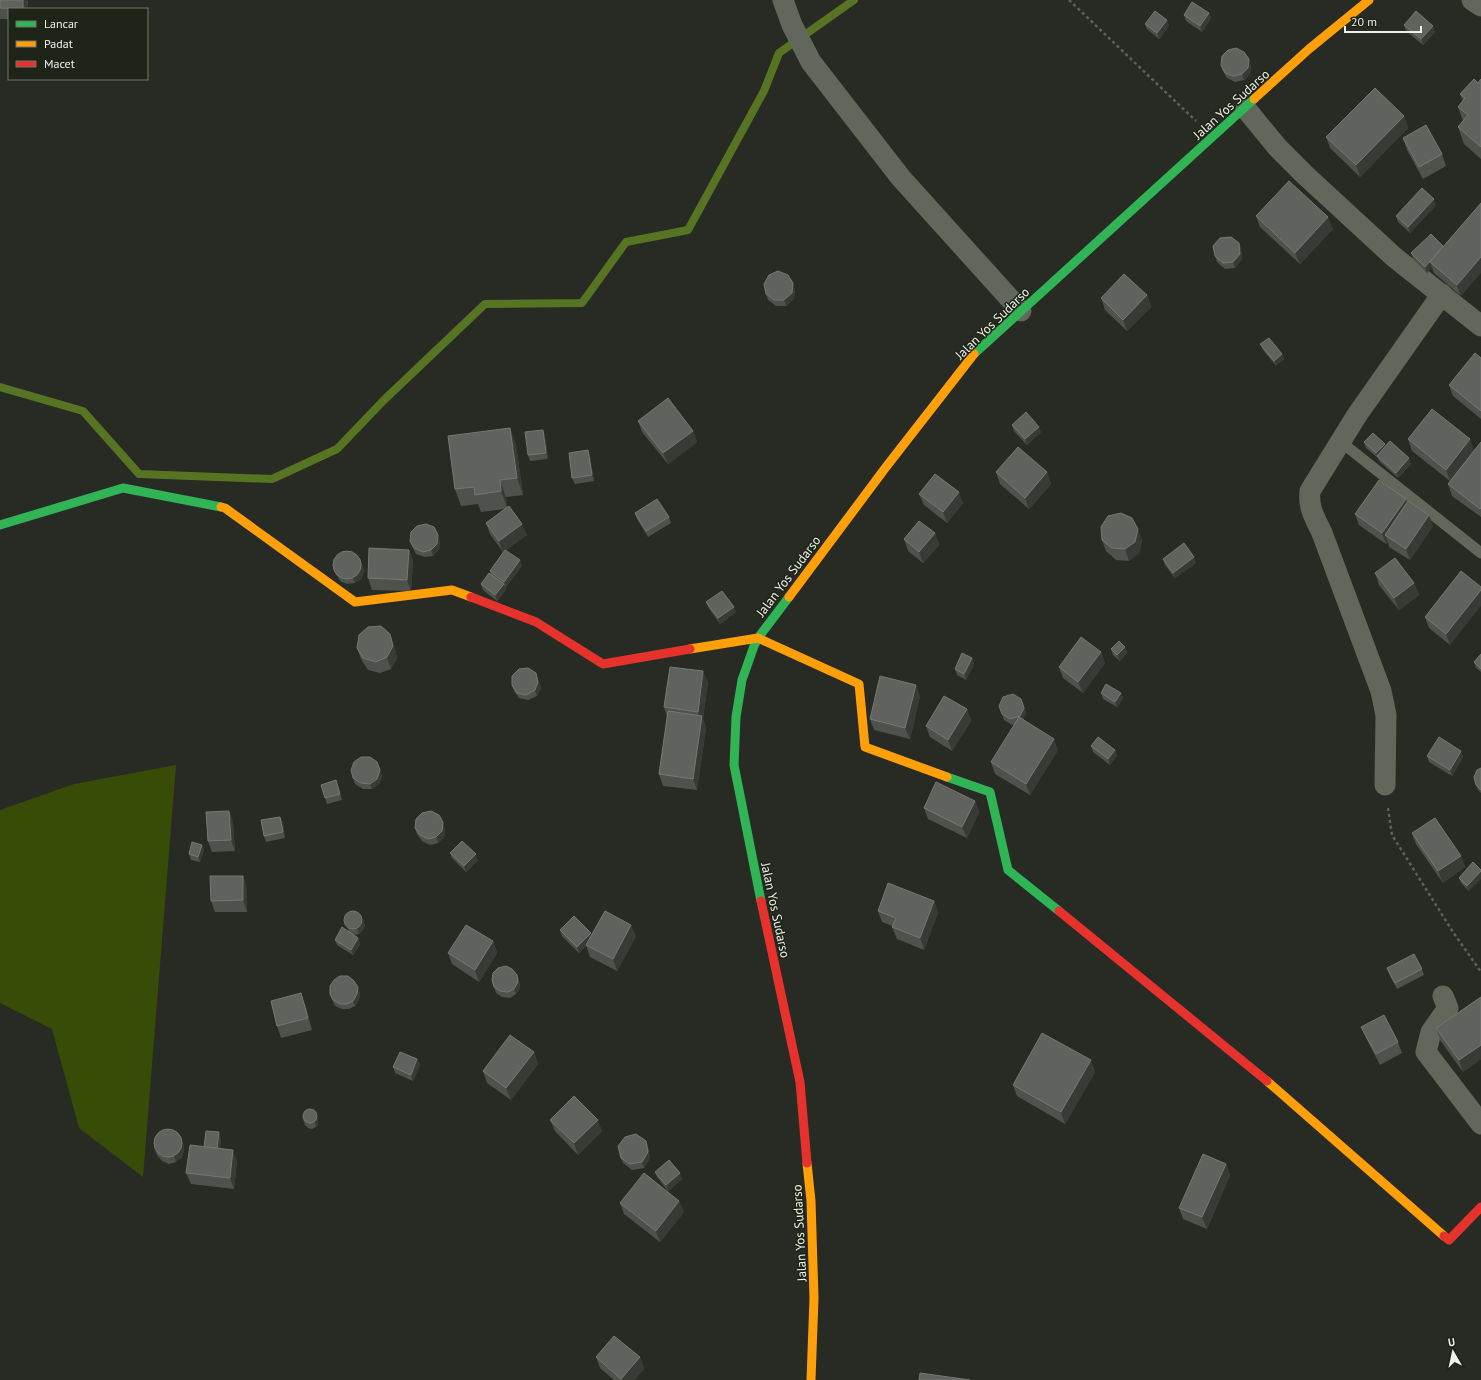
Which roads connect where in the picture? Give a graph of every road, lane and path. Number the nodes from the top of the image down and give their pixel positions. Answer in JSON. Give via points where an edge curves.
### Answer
{"nodes":[{"id":1,"x":783,"y":0,"type":"edge"},
{"id":2,"x":1070,"y":0,"type":"edge"},
{"id":3,"x":1369,"y":0,"type":"edge"},
{"id":4,"x":1472,"y":0,"type":"edge"},
{"id":5,"x":1481,"y":6,"type":"edge"},
{"id":6,"x":1246,"y":109,"type":"junction"},
{"id":7,"x":1214,"y":138,"type":"junction"},
{"id":8,"x":1442,"y":294,"type":"junction"},
{"id":9,"x":1021,"y":311,"type":"junction"},
{"id":10,"x":1481,"y":326,"type":"edge"},
{"id":11,"x":1341,"y":442,"type":"junction"},
{"id":12,"x":0,"y":525,"type":"edge"},
{"id":13,"x":1481,"y":554,"type":"edge"},
{"id":14,"x":758,"y":638,"type":"junction"},
{"id":15,"x":1385,"y":785,"type":"joint"},
{"id":16,"x":1481,"y":972,"type":"edge"},
{"id":17,"x":1443,"y":996,"type":"dead end"},
{"id":18,"x":1481,"y":1124,"type":"edge"},
{"id":19,"x":1481,"y":1207,"type":"edge"},
{"id":20,"x":811,"y":1380,"type":"edge"}],
"edges":[{"from":1,"to":9,"type":"street","via":[[792,25],[811,62],[901,178]]},
{"from":2,"to":7,"type":"path"},
{"from":3,"to":6,"type":"street","name":"Jalan Yos Sudarso","via":[[1309,49]]},
{"from":4,"to":5,"type":"street"},
{"from":6,"to":7,"type":"street","name":"Jalan Yos Sudarso"},
{"from":6,"to":8,"type":"street","via":[[1278,148],[1304,174],[1394,257]]},
{"from":7,"to":9,"type":"street","name":"Jalan Yos Sudarso"},
{"from":8,"to":10,"type":"street"},
{"from":8,"to":11,"type":"street","via":[[1357,415]]},
{"from":9,"to":14,"type":"street","name":"Jalan Yos Sudarso","via":[[972,356]]},
{"from":11,"to":13,"type":"lane"},
{"from":11,"to":15,"type":"street","via":[[1310,491],[1309,502],[1381,691],[1386,715]]},
{"from":12,"to":14,"type":"street","via":[[123,488],[225,508],[355,602],[452,590],[536,622],[603,664]]},
{"from":14,"to":19,"type":"street","via":[[859,684],[865,747],[990,792],[1008,870],[1287,1097],[1449,1240]]},
{"from":14,"to":20,"type":"street","name":"Jalan Yos Sudarso","via":[[744,671],[734,745],[734,765],[800,1082],[812,1201],[814,1298]]},
{"from":15,"to":16,"type":"path","via":[[1392,835]]},
{"from":17,"to":18,"type":"street","via":[[1448,1008],[1431,1032],[1426,1052]]}]}
